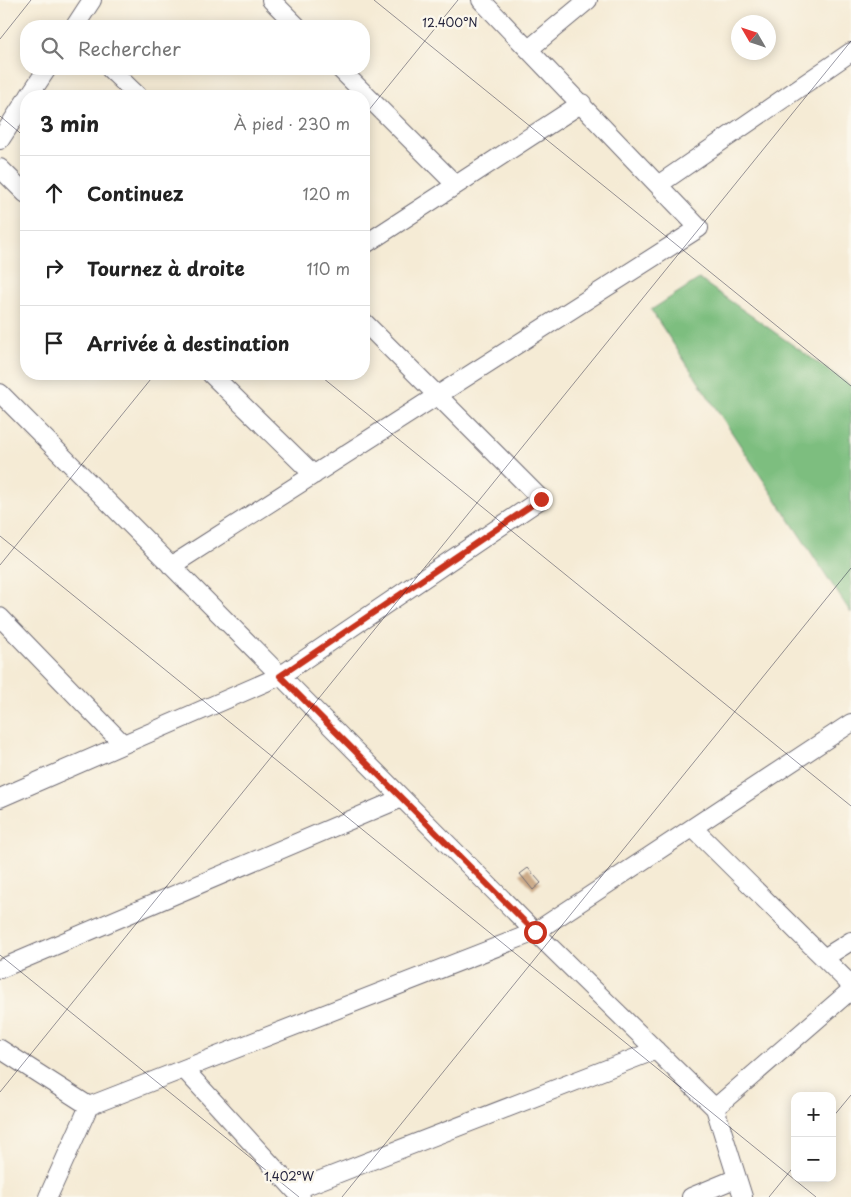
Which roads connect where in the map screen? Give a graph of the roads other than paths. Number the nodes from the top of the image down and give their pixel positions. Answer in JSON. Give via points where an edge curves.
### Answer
{"nodes":[{"id":1,"x":92,"y":0,"type":"edge"},
{"id":2,"x":271,"y":0,"type":"edge"},
{"id":3,"x":588,"y":0,"type":"edge"},
{"id":4,"x":483,"y":1,"type":"edge"},
{"id":5,"x":79,"y":20,"type":"edge"},
{"id":6,"x":291,"y":20,"type":"edge"},
{"id":7,"x":528,"y":49,"type":"junction"},
{"id":8,"x":851,"y":52,"type":"edge"},
{"id":9,"x":43,"y":75,"type":"edge"},
{"id":10,"x":116,"y":75,"type":"edge"},
{"id":11,"x":346,"y":75,"type":"edge"},
{"id":12,"x":33,"y":90,"type":"edge"},
{"id":13,"x":132,"y":90,"type":"edge"},
{"id":14,"x":361,"y":90,"type":"edge"},
{"id":15,"x":370,"y":99,"type":"edge"},
{"id":16,"x":582,"y":103,"type":"junction"},
{"id":17,"x":20,"y":109,"type":"edge"},
{"id":18,"x":0,"y":140,"type":"edge"},
{"id":19,"x":0,"y":168,"type":"edge"},
{"id":20,"x":658,"y":184,"type":"junction"},
{"id":21,"x":456,"y":185,"type":"junction"},
{"id":22,"x":20,"y":188,"type":"edge"},
{"id":23,"x":370,"y":241,"type":"edge"},
{"id":24,"x":370,"y":328,"type":"edge"},
{"id":25,"x":217,"y":380,"type":"edge"},
{"id":26,"x":0,"y":393,"type":"edge"},
{"id":27,"x":437,"y":395,"type":"junction"},
{"id":28,"x":314,"y":474,"type":"junction"},
{"id":29,"x":172,"y":566,"type":"junction"},
{"id":30,"x":0,"y":617,"type":"edge"},
{"id":31,"x":280,"y":676,"type":"junction"},
{"id":32,"x":851,"y":723,"type":"edge"},
{"id":33,"x":123,"y":744,"type":"junction"},
{"id":34,"x":0,"y":798,"type":"edge"},
{"id":35,"x":402,"y":798,"type":"junction"},
{"id":36,"x":693,"y":828,"type":"junction"},
{"id":37,"x":535,"y":932,"type":"junction"},
{"id":38,"x":851,"y":941,"type":"edge"},
{"id":39,"x":824,"y":958,"type":"junction"},
{"id":40,"x":0,"y":969,"type":"edge"},
{"id":41,"x":851,"y":986,"type":"edge"},
{"id":42,"x":851,"y":990,"type":"edge"},
{"id":43,"x":0,"y":1049,"type":"edge"},
{"id":44,"x":656,"y":1050,"type":"junction"},
{"id":45,"x":184,"y":1069,"type":"junction"},
{"id":46,"x":89,"y":1106,"type":"junction"},
{"id":47,"x":714,"y":1108,"type":"junction"},
{"id":48,"x":737,"y":1178,"type":"junction"},
{"id":49,"x":298,"y":1193,"type":"edge"},
{"id":50,"x":48,"y":1197,"type":"edge"},
{"id":51,"x":691,"y":1197,"type":"edge"},
{"id":52,"x":742,"y":1197,"type":"edge"}],
"edges":[{"from":1,"to":5,"type":"street"},
{"from":2,"to":6,"type":"street"},
{"from":3,"to":7,"type":"street"},
{"from":4,"to":7,"type":"street"},
{"from":7,"to":16,"type":"street"},
{"from":8,"to":20,"type":"street"},
{"from":9,"to":12,"type":"street"},
{"from":10,"to":13,"type":"street"},
{"from":11,"to":14,"type":"street"},
{"from":15,"to":21,"type":"street"},
{"from":16,"to":20,"type":"street"},
{"from":16,"to":21,"type":"street"},
{"from":17,"to":18,"type":"street"},
{"from":19,"to":22,"type":"street"},
{"from":20,"to":27,"type":"street","via":[[699,228]]},
{"from":21,"to":23,"type":"street"},
{"from":24,"to":27,"type":"street"},
{"from":25,"to":28,"type":"street"},
{"from":26,"to":29,"type":"street"},
{"from":27,"to":28,"type":"street"},
{"from":27,"to":31,"type":"street","via":[[541,499]]},
{"from":28,"to":29,"type":"street"},
{"from":29,"to":31,"type":"street"},
{"from":30,"to":33,"type":"street"},
{"from":31,"to":33,"type":"street"},
{"from":31,"to":35,"type":"street"},
{"from":32,"to":36,"type":"street"},
{"from":33,"to":34,"type":"street"},
{"from":35,"to":37,"type":"street"},
{"from":35,"to":40,"type":"street"},
{"from":36,"to":37,"type":"street"},
{"from":36,"to":39,"type":"street"},
{"from":37,"to":44,"type":"street"},
{"from":37,"to":45,"type":"street"},
{"from":38,"to":39,"type":"street"},
{"from":39,"to":41,"type":"street"},
{"from":42,"to":47,"type":"street"},
{"from":43,"to":46,"type":"street"},
{"from":44,"to":47,"type":"street"},
{"from":44,"to":49,"type":"street"},
{"from":45,"to":46,"type":"street"},
{"from":45,"to":49,"type":"street"},
{"from":46,"to":50,"type":"street"},
{"from":47,"to":48,"type":"street"},
{"from":48,"to":51,"type":"street"},
{"from":48,"to":52,"type":"street"}]}
